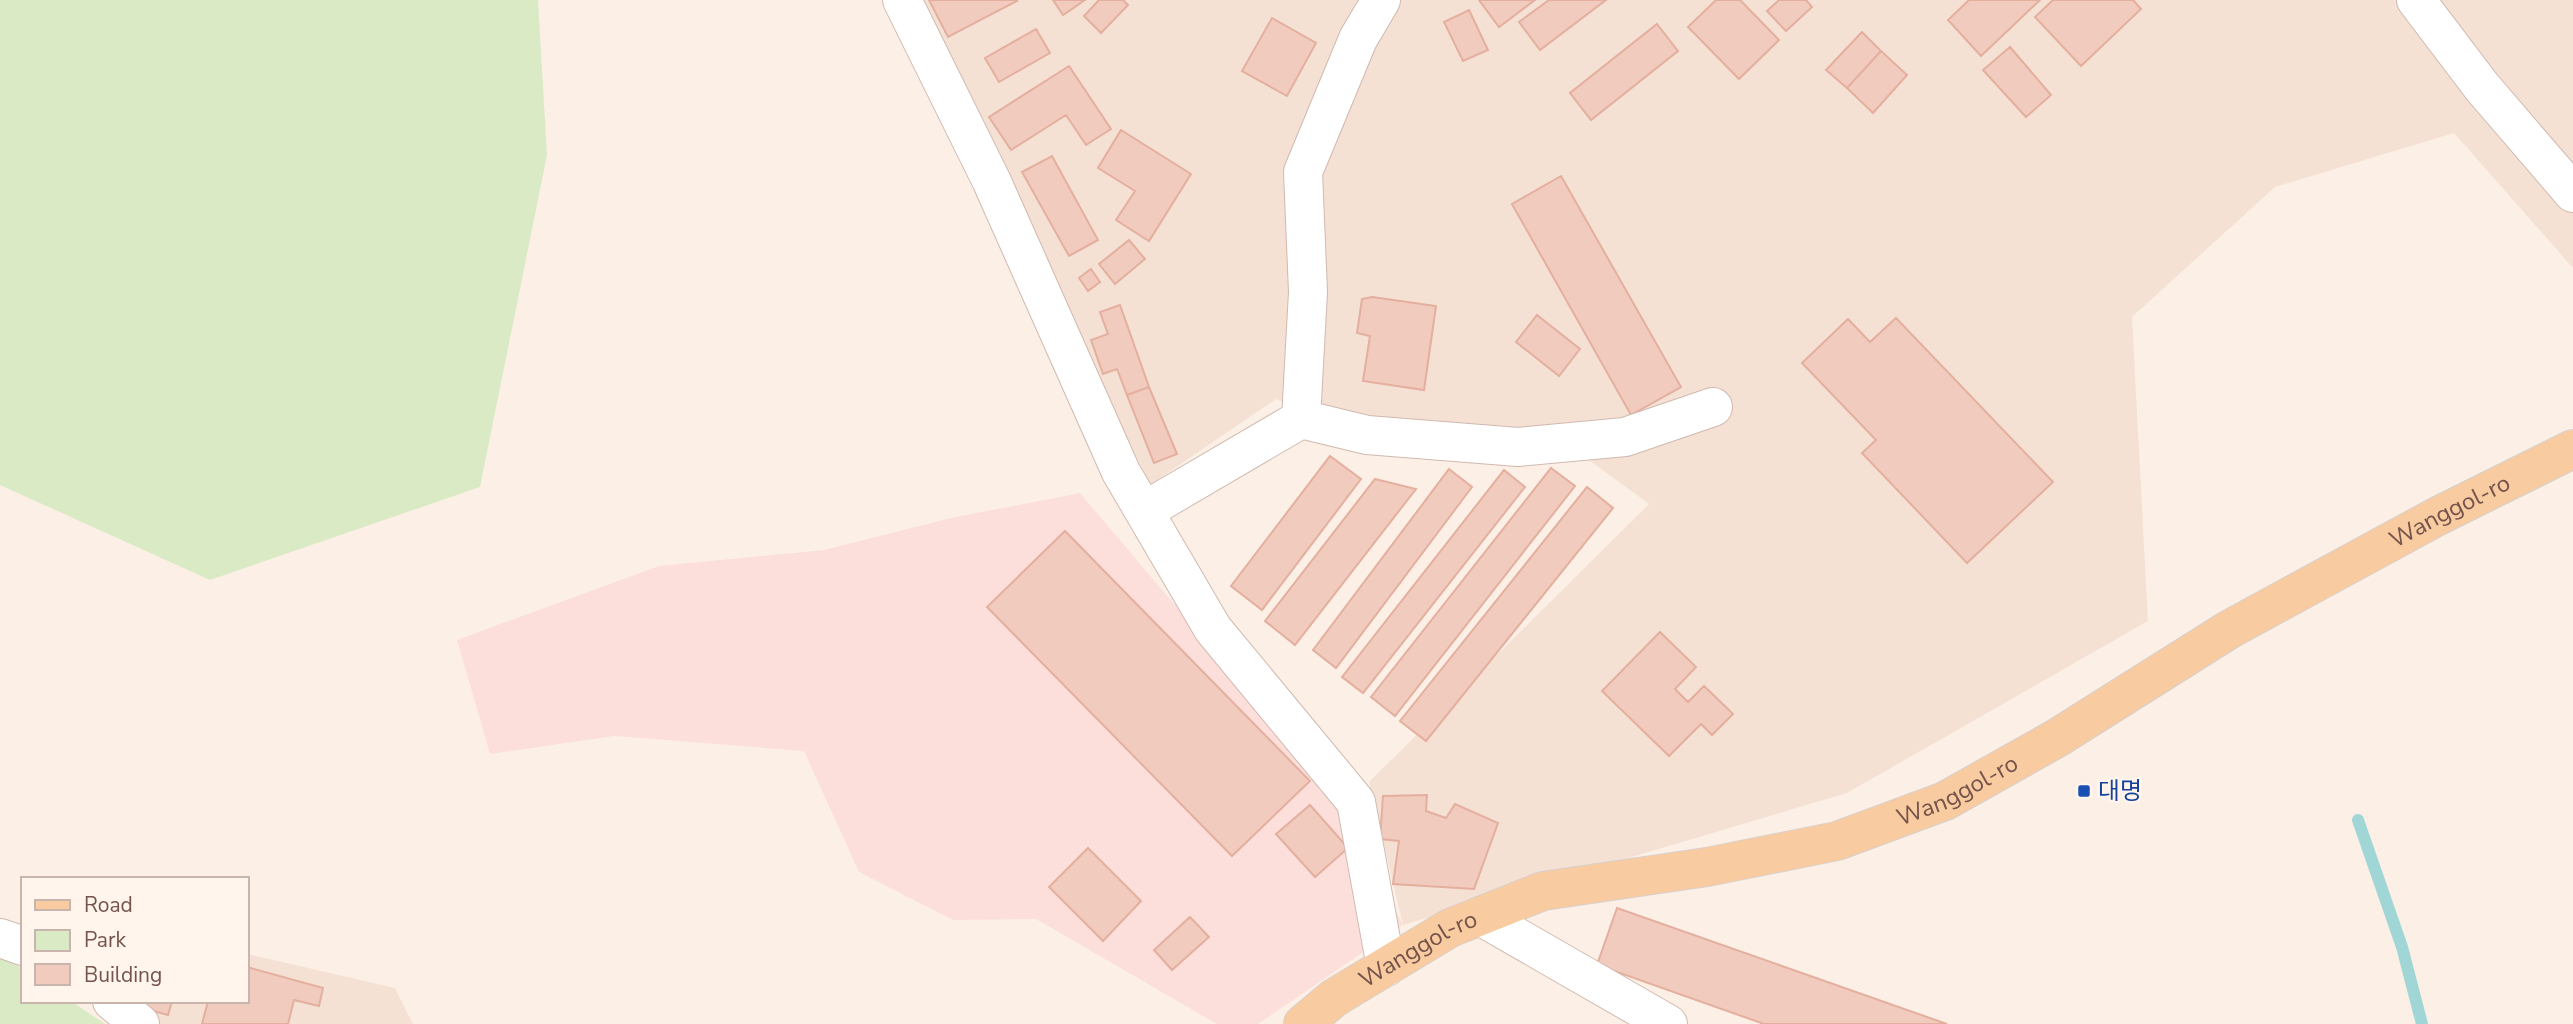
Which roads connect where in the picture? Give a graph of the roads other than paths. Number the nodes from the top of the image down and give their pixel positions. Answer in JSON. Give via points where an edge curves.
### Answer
{"nodes":[{"id":1,"x":902,"y":0,"type":"edge"},
{"id":2,"x":1381,"y":0,"type":"edge"},
{"id":3,"x":2416,"y":0,"type":"edge"},
{"id":4,"x":2573,"y":193,"type":"edge"},
{"id":5,"x":1713,"y":407,"type":"dead end"},
{"id":6,"x":1301,"y":419,"type":"junction"},
{"id":7,"x":2573,"y":449,"type":"edge"},
{"id":8,"x":1144,"y":511,"type":"junction"},
{"id":9,"x":1479,"y":916,"type":"junction"},
{"id":10,"x":0,"y":938,"type":"edge"},
{"id":11,"x":21,"y":946,"type":"edge"},
{"id":12,"x":1386,"y":967,"type":"junction"},
{"id":13,"x":114,"y":1003,"type":"edge"},
{"id":14,"x":140,"y":1024,"type":"edge"},
{"id":15,"x":1303,"y":1024,"type":"edge"},
{"id":16,"x":1668,"y":1024,"type":"edge"}],
"edges":[{"from":1,"to":8,"type":"street","via":[[992,182],[1121,472]]},
{"from":2,"to":6,"type":"street","via":[[1358,39],[1303,172],[1308,292]]},
{"from":3,"to":4,"type":"street","via":[[2482,87]]},
{"from":5,"to":6,"type":"street","via":[[1625,437],[1518,447],[1367,435]]},
{"from":6,"to":8,"type":"street"},
{"from":7,"to":9,"type":"main road","name":"Wanggol-ro","via":[[2230,629],[2057,738],[1945,801],[1837,841],[1707,867],[1543,891]]},
{"from":8,"to":12,"type":"street","via":[[1213,629],[1356,802]]},
{"from":9,"to":12,"type":"main road","name":"Wanggol-ro"},
{"from":9,"to":16,"type":"street"},
{"from":10,"to":11,"type":"street"},
{"from":12,"to":15,"type":"main road","name":"Wanggol-ro","via":[[1334,998]]},
{"from":13,"to":14,"type":"street"}]}
